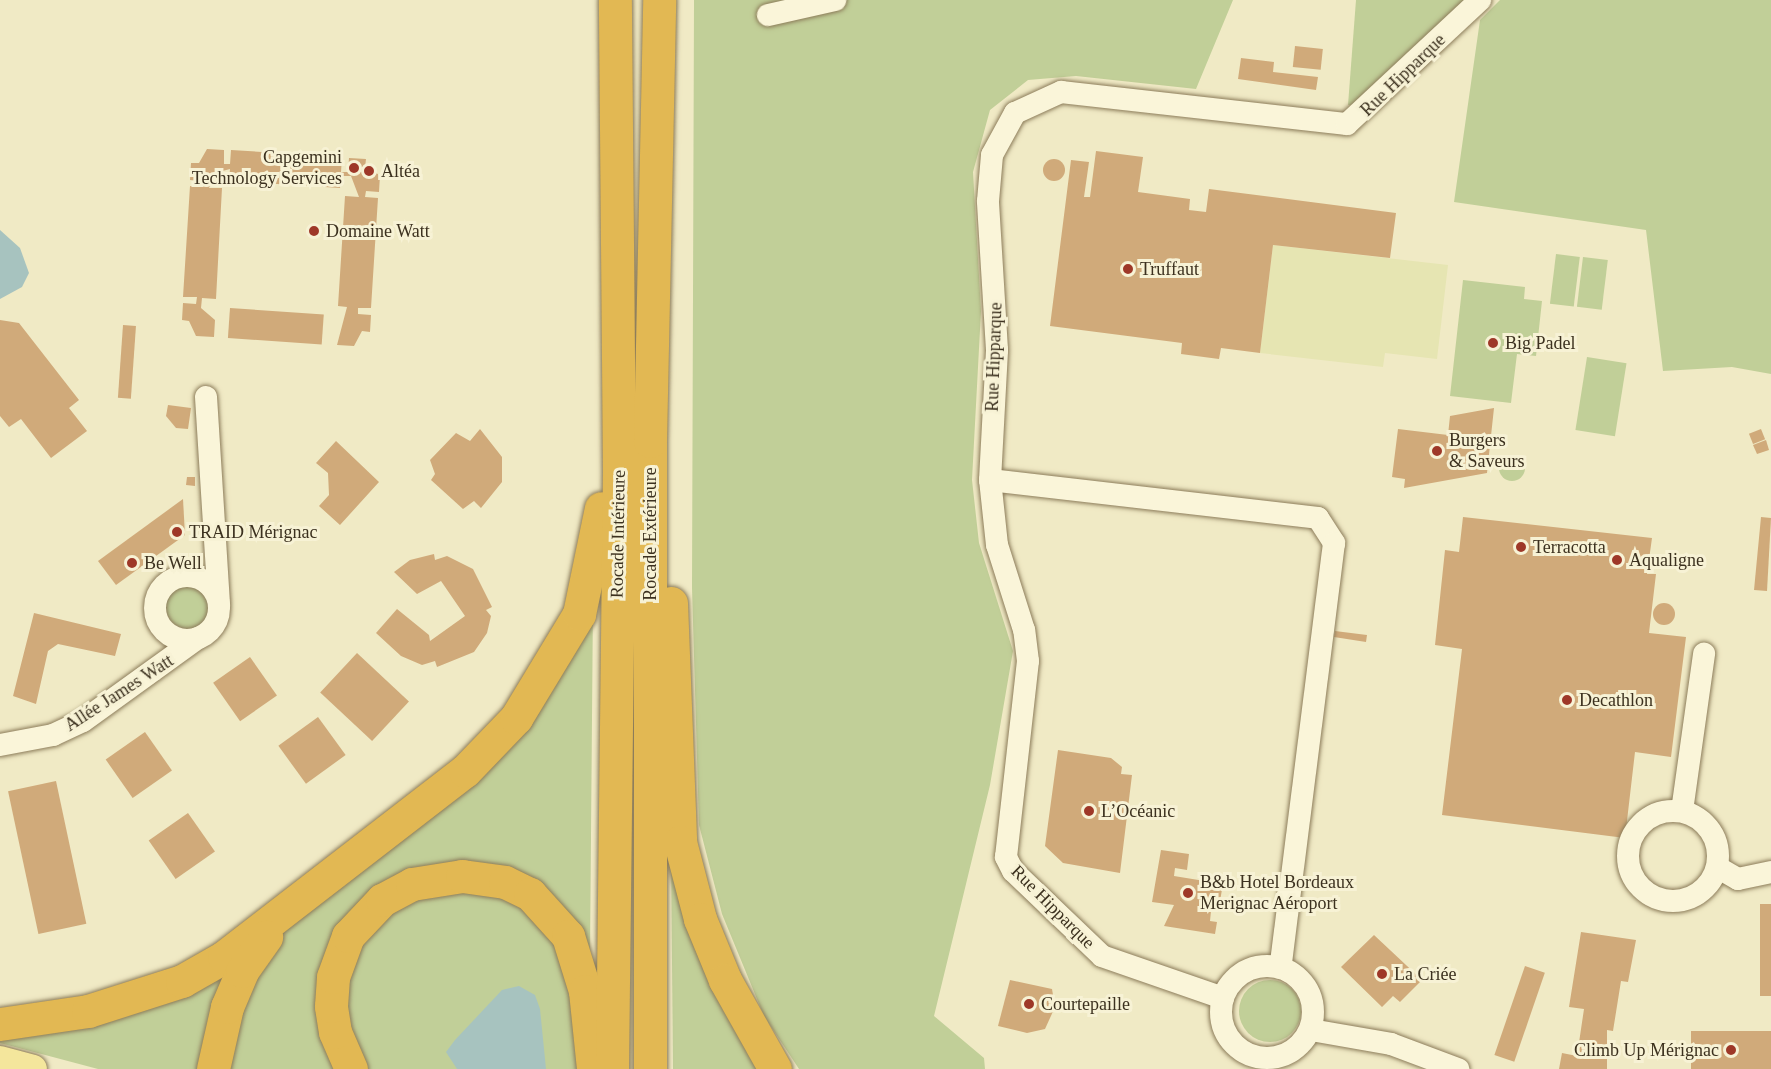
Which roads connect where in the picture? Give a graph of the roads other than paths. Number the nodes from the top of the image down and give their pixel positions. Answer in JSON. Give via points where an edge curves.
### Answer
{"nodes":[{"id":1,"x":615,"y":0,"type":"edge"},
{"id":2,"x":659,"y":0,"type":"edge"},
{"id":3,"x":835,"y":0,"type":"edge"},
{"id":4,"x":1480,"y":0,"type":"edge"},
{"id":5,"x":768,"y":15,"type":"dead end"},
{"id":6,"x":206,"y":397,"type":"dead end"},
{"id":7,"x":650,"y":441,"type":"junction"},
{"id":8,"x":619,"y":472,"type":"junction"},
{"id":9,"x":990,"y":480,"type":"junction"},
{"id":10,"x":219,"y":606,"type":"junction"},
{"id":11,"x":198,"y":638,"type":"junction"},
{"id":12,"x":1704,"y":654,"type":"dead end"},
{"id":13,"x":0,"y":745,"type":"edge"},
{"id":14,"x":465,"y":771,"type":"junction"},
{"id":15,"x":1682,"y":812,"type":"junction"},
{"id":16,"x":1717,"y":867,"type":"junction"},
{"id":17,"x":1771,"y":872,"type":"edge"},
{"id":18,"x":1280,"y":968,"type":"junction"},
{"id":19,"x":1223,"y":998,"type":"junction"},
{"id":20,"x":0,"y":1024,"type":"edge"},
{"id":21,"x":1311,"y":1030,"type":"junction"},
{"id":22,"x":0,"y":1060,"type":"edge"},
{"id":23,"x":1241,"y":1061,"type":"edge"},
{"id":24,"x":33,"y":1069,"type":"edge"},
{"id":25,"x":213,"y":1069,"type":"edge"},
{"id":26,"x":351,"y":1069,"type":"edge"},
{"id":27,"x":593,"y":1069,"type":"edge"},
{"id":28,"x":612,"y":1069,"type":"edge"},
{"id":29,"x":650,"y":1069,"type":"edge"},
{"id":30,"x":775,"y":1069,"type":"edge"},
{"id":31,"x":1458,"y":1069,"type":"edge"}],
"edges":[{"from":1,"to":8,"type":"highway","name":"Rocade Intérieure"},
{"from":2,"to":7,"type":"highway","name":"Rocade Extérieure"},
{"from":3,"to":5,"type":"street"},
{"from":4,"to":9,"type":"street","name":"Rue Hipparque","via":[[1347,124],[1074,92],[1042,97],[1016,113],[1000,132],[990,166],[997,350]]},
{"from":6,"to":10,"type":"street"},
{"from":7,"to":29,"type":"highway","name":"Rocade Extérieure"},
{"from":7,"to":30,"type":"highway","via":[[669,491],[680,842],[700,919],[725,980]]},
{"from":8,"to":14,"type":"highway","via":[[600,510],[590,581],[575,622],[516,718]]},
{"from":8,"to":28,"type":"highway","name":"Rocade Intérieure"},
{"from":9,"to":18,"type":"street","via":[[1318,518],[1334,543]]},
{"from":9,"to":19,"type":"street","name":"Rue Hipparque","via":[[997,545],[1027,645],[1006,856],[1013,871],[1101,956]]},
{"from":10,"to":11,"type":"street","via":[[214,626]]},
{"from":10,"to":11,"type":"street","via":[[211,586],[193,576],[172,579],[158,595],[156,616],[167,633]]},
{"from":11,"to":13,"type":"street","name":"Allée James Watt","via":[[83,721],[53,735]]},
{"from":12,"to":15,"type":"street"},
{"from":14,"to":20,"type":"highway","via":[[224,957],[182,981],[88,1011]]},
{"from":14,"to":25,"type":"highway","via":[[444,797],[266,937],[242,971],[226,1007]]},
{"from":15,"to":16,"type":"street","via":[[1695,817],[1715,838]]},
{"from":15,"to":16,"type":"street","via":[[1667,811],[1640,824],[1628,851],[1634,880],[1658,899],[1688,899],[1711,880]]},
{"from":16,"to":17,"type":"street","via":[[1738,879]]},
{"from":18,"to":19,"type":"street","via":[[1252,969],[1229,985]]},
{"from":18,"to":21,"type":"street","via":[[1300,980],[1312,999]]},
{"from":19,"to":23,"type":"street","via":[[1224,1030]]},
{"from":21,"to":23,"type":"street","via":[[1290,1053]]},
{"from":21,"to":31,"type":"street","via":[[1391,1044]]},
{"from":22,"to":24,"type":"main road"},
{"from":26,"to":27,"type":"highway","via":[[335,1032],[331,1006],[333,977],[348,936],[381,900],[412,884],[462,876],[505,882],[530,894],[568,936],[585,991]]}]}
